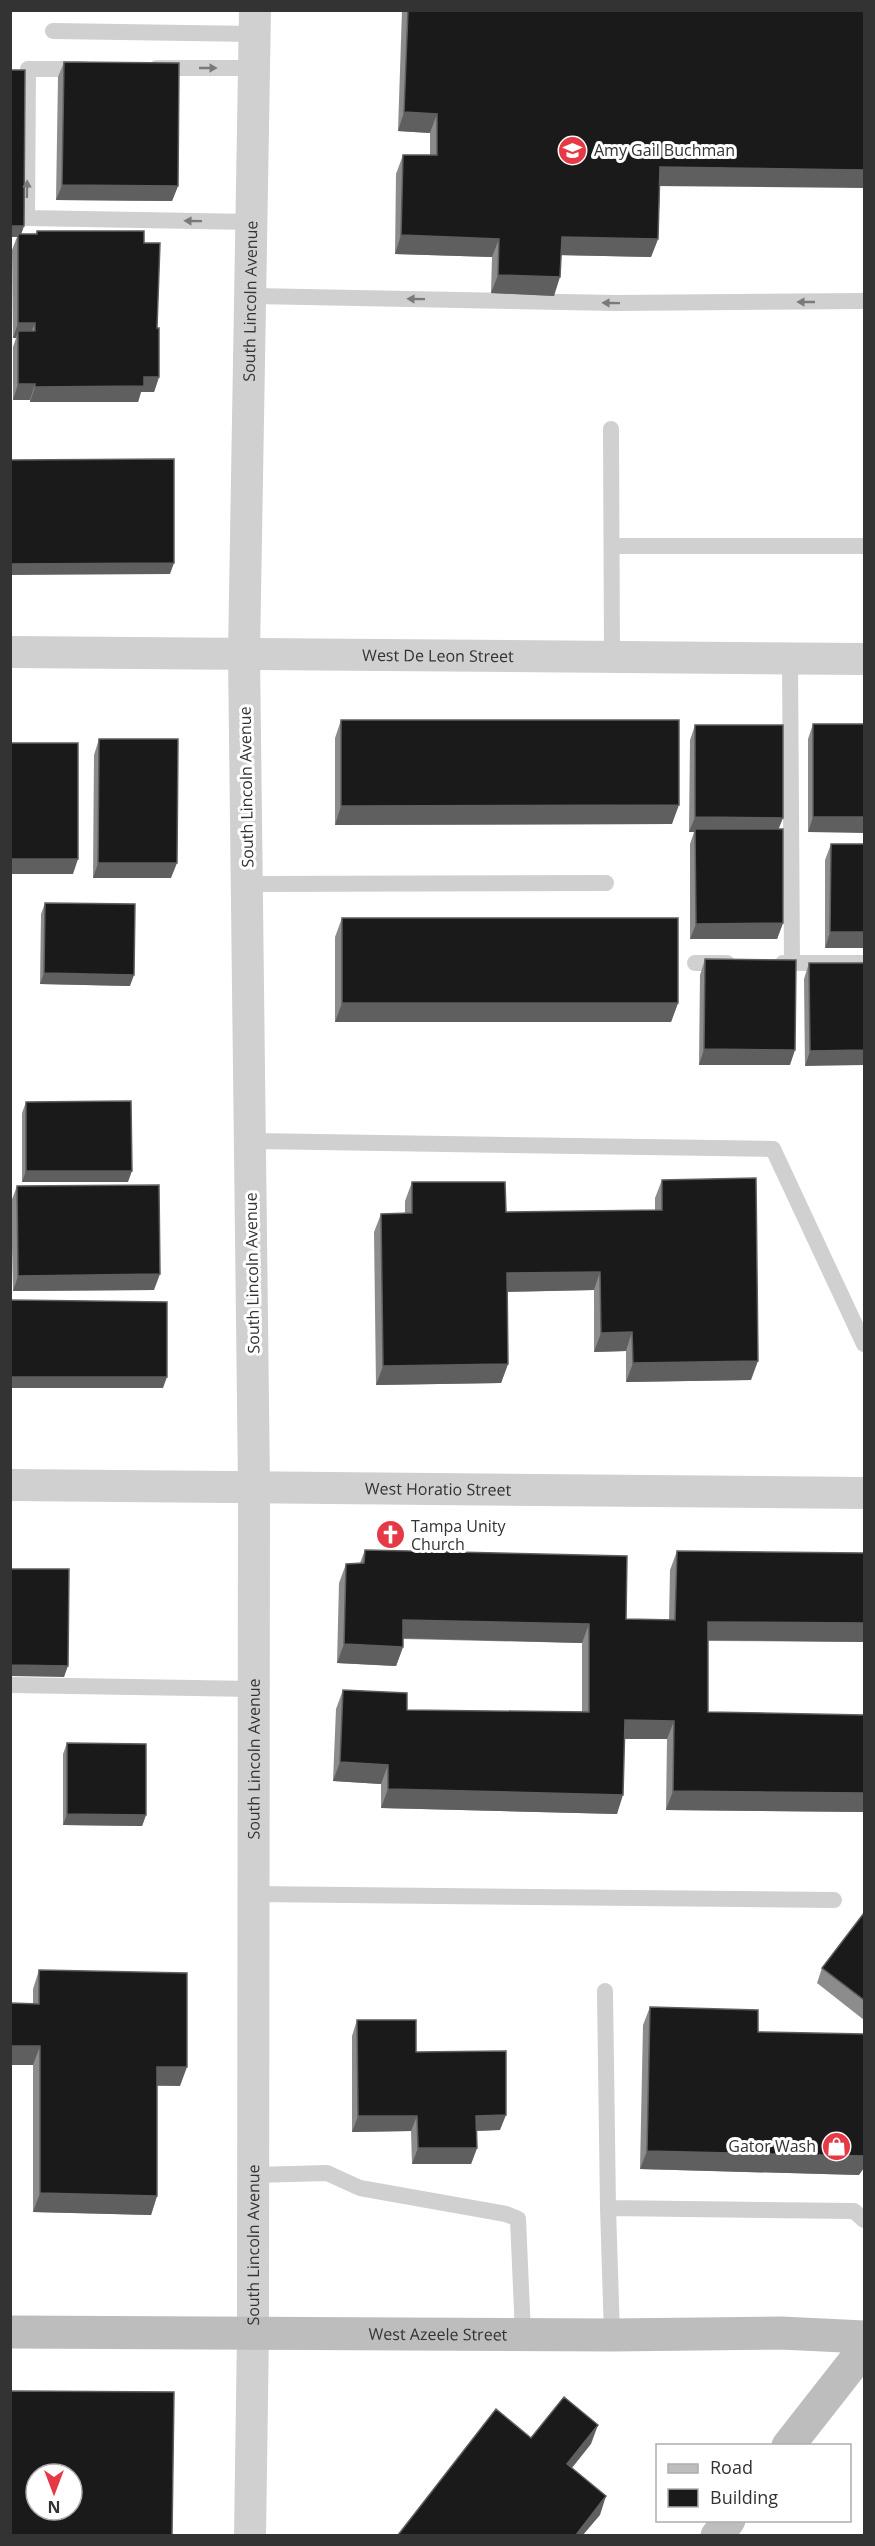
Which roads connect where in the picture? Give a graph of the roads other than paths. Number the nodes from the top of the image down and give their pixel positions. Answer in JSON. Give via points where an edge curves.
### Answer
{"nodes":[{"id":1,"x":255,"y":22,"type":"edge"},
{"id":2,"x":53,"y":31,"type":"dead end"},
{"id":3,"x":135,"y":68,"type":"edge"},
{"id":4,"x":254,"y":68,"type":"junction"},
{"id":5,"x":100,"y":69,"type":"edge"},
{"id":6,"x":252,"y":222,"type":"junction"},
{"id":7,"x":250,"y":296,"type":"junction"},
{"id":8,"x":864,"y":301,"type":"edge"},
{"id":9,"x":610,"y":429,"type":"dead end"},
{"id":10,"x":612,"y":546,"type":"junction"},
{"id":11,"x":864,"y":546,"type":"edge"},
{"id":12,"x":10,"y":652,"type":"edge"},
{"id":13,"x":244,"y":654,"type":"junction"},
{"id":14,"x":612,"y":657,"type":"junction"},
{"id":15,"x":790,"y":658,"type":"junction"},
{"id":16,"x":864,"y":659,"type":"edge"},
{"id":17,"x":247,"y":884,"type":"junction"},
{"id":18,"x":606,"y":884,"type":"dead end"},
{"id":19,"x":695,"y":963,"type":"dead end"},
{"id":20,"x":749,"y":963,"type":"edge"},
{"id":21,"x":770,"y":963,"type":"edge"},
{"id":22,"x":792,"y":963,"type":"junction"},
{"id":23,"x":864,"y":963,"type":"edge"},
{"id":24,"x":250,"y":1141,"type":"junction"},
{"id":25,"x":864,"y":1344,"type":"edge"},
{"id":26,"x":10,"y":1485,"type":"edge"},
{"id":27,"x":254,"y":1486,"type":"junction"},
{"id":28,"x":864,"y":1493,"type":"edge"},
{"id":29,"x":10,"y":1684,"type":"edge"},
{"id":30,"x":254,"y":1689,"type":"junction"},
{"id":31,"x":254,"y":1894,"type":"junction"},
{"id":32,"x":834,"y":1900,"type":"dead end"},
{"id":33,"x":605,"y":1991,"type":"dead end"},
{"id":34,"x":253,"y":2175,"type":"junction"},
{"id":35,"x":608,"y":2208,"type":"junction"},
{"id":36,"x":864,"y":2220,"type":"edge"},
{"id":37,"x":10,"y":2332,"type":"edge"},
{"id":38,"x":253,"y":2332,"type":"junction"},
{"id":39,"x":523,"y":2334,"type":"junction"},
{"id":40,"x":612,"y":2336,"type":"junction"},
{"id":41,"x":864,"y":2337,"type":"edge"},
{"id":42,"x":864,"y":2349,"type":"edge"},
{"id":43,"x":790,"y":2444,"type":"edge"},
{"id":44,"x":727,"y":2522,"type":"edge"},
{"id":45,"x":250,"y":2535,"type":"edge"},
{"id":46,"x":717,"y":2535,"type":"edge"}],
"edges":[{"from":1,"to":2,"type":"lane"},
{"from":1,"to":4,"type":"street","name":"South Lincoln Avenue"},
{"from":3,"to":4,"type":"lane","one_way":true},
{"from":4,"to":6,"type":"street","name":"South Lincoln Avenue"},
{"from":6,"to":5,"type":"lane","one_way":true,"via":[[27,218],[28,69]]},
{"from":6,"to":7,"type":"street","name":"South Lincoln Avenue"},
{"from":8,"to":7,"type":"lane","one_way":true,"via":[[616,303]]},
{"from":7,"to":13,"type":"street","name":"South Lincoln Avenue"},
{"from":9,"to":10,"type":"lane"},
{"from":10,"to":11,"type":"lane"},
{"from":10,"to":14,"type":"lane"},
{"from":12,"to":13,"type":"street","name":"West De Leon Street"},
{"from":13,"to":14,"type":"street","name":"West De Leon Street"},
{"from":13,"to":17,"type":"street","name":"South Lincoln Avenue"},
{"from":14,"to":15,"type":"street","name":"West De Leon Street"},
{"from":15,"to":16,"type":"street","name":"West De Leon Street"},
{"from":15,"to":22,"type":"lane"},
{"from":17,"to":18,"type":"lane"},
{"from":17,"to":24,"type":"street","name":"South Lincoln Avenue"},
{"from":19,"to":20,"type":"lane"},
{"from":21,"to":22,"type":"lane"},
{"from":22,"to":23,"type":"lane"},
{"from":24,"to":25,"type":"lane","via":[[773,1149]]},
{"from":24,"to":27,"type":"street","name":"South Lincoln Avenue"},
{"from":26,"to":27,"type":"street","name":"West Horatio Street"},
{"from":27,"to":28,"type":"street","name":"West Horatio Street"},
{"from":27,"to":30,"type":"street","name":"South Lincoln Avenue"},
{"from":29,"to":30,"type":"lane"},
{"from":30,"to":31,"type":"street","name":"South Lincoln Avenue"},
{"from":31,"to":32,"type":"lane"},
{"from":31,"to":34,"type":"street","name":"South Lincoln Avenue"},
{"from":33,"to":35,"type":"lane"},
{"from":34,"to":38,"type":"street","name":"South Lincoln Avenue"},
{"from":34,"to":39,"type":"lane","via":[[327,2173],[360,2188],[518,2219]]},
{"from":35,"to":36,"type":"lane","via":[[854,2211]]},
{"from":35,"to":40,"type":"lane"},
{"from":37,"to":38,"type":"main road","name":"West Azeele Street"},
{"from":38,"to":39,"type":"main road","name":"West Azeele Street"},
{"from":38,"to":45,"type":"street","name":"South Lincoln Avenue"},
{"from":39,"to":40,"type":"main road","name":"West Azeele Street"},
{"from":40,"to":41,"type":"main road","name":"West Azeele Street","via":[[781,2333]]},
{"from":42,"to":43,"type":"main road"},
{"from":44,"to":46,"type":"main road"}]}
